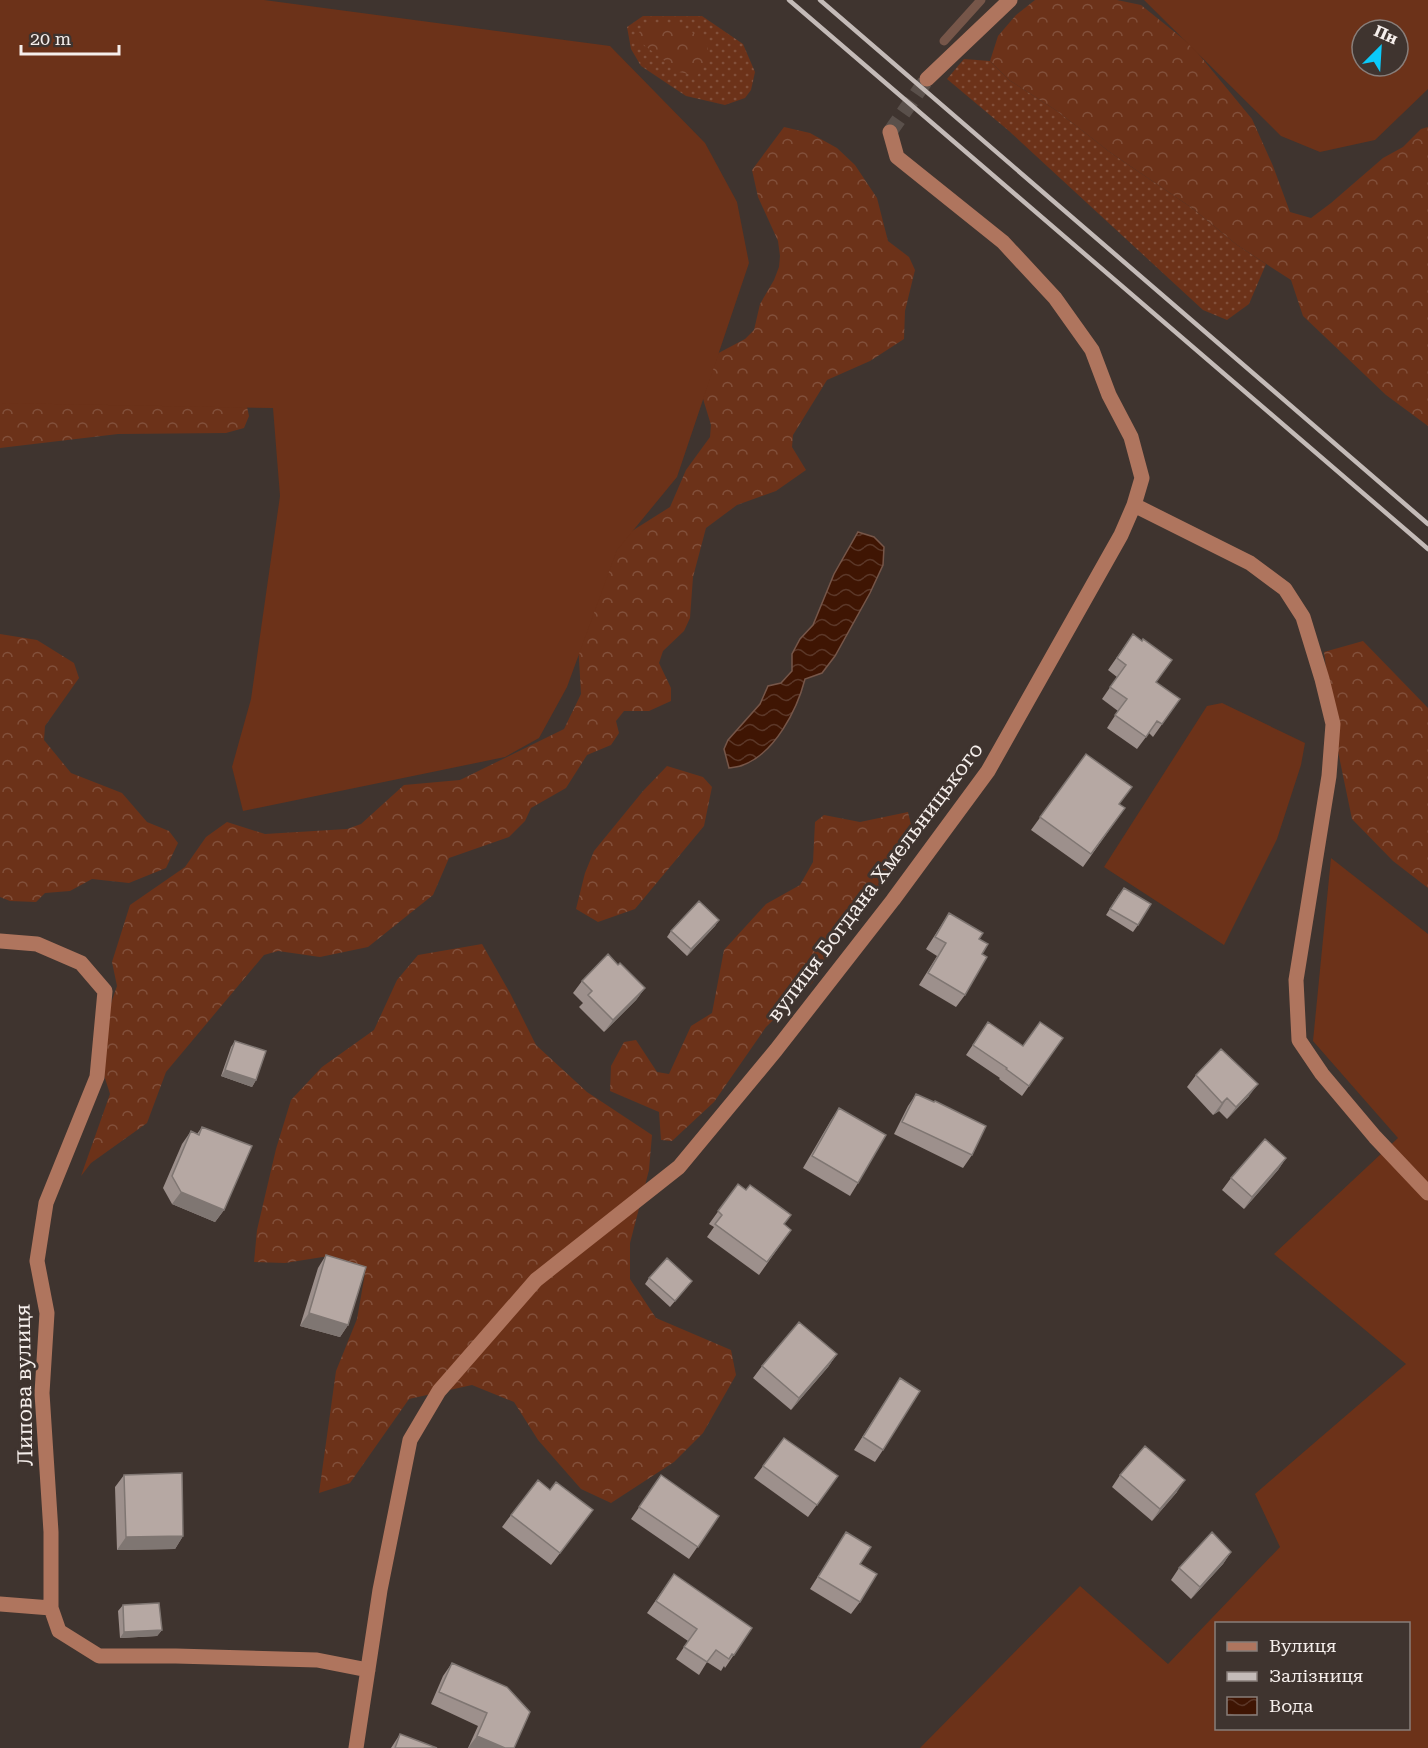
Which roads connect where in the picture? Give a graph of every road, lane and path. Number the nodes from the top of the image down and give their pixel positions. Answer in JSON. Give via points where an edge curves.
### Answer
{"nodes":[{"id":1,"x":1010,"y":0,"type":"edge"},
{"id":2,"x":927,"y":79,"type":"tunnel mouth"},
{"id":3,"x":890,"y":132,"type":"dead end"},
{"id":4,"x":1134,"y":505,"type":"junction"},
{"id":5,"x":0,"y":941,"type":"edge"},
{"id":6,"x":1428,"y":1193,"type":"edge"},
{"id":7,"x":0,"y":1604,"type":"edge"},
{"id":8,"x":51,"y":1608,"type":"junction"},
{"id":9,"x":368,"y":1670,"type":"junction"},
{"id":10,"x":356,"y":1748,"type":"edge"}],
"edges":[{"from":1,"to":2,"type":"street"},
{"from":3,"to":4,"type":"street","name":"вулиця Богдана Хмельницького","via":[[897,157],[1003,242],[1054,298],[1092,350],[1137,458],[1142,478]]},
{"from":4,"to":6,"type":"street","via":[[1250,563],[1285,589],[1303,617],[1333,724],[1329,776],[1296,980],[1299,1040],[1375,1137]]},
{"from":4,"to":9,"type":"street","name":"вулиця Богдана Хмельницького","via":[[1121,535],[988,771],[776,1050],[679,1167],[536,1280],[439,1391],[410,1440]]},
{"from":5,"to":8,"type":"street","name":"Липова вулиця","via":[[37,944],[81,963],[105,991],[97,1077],[46,1203],[37,1261],[46,1313],[42,1394],[51,1532]]},
{"from":7,"to":8,"type":"street"},
{"from":8,"to":9,"type":"street","via":[[59,1631],[99,1656],[317,1660]]},
{"from":9,"to":10,"type":"street","name":"вулиця Богдана Хмельницького"}]}
